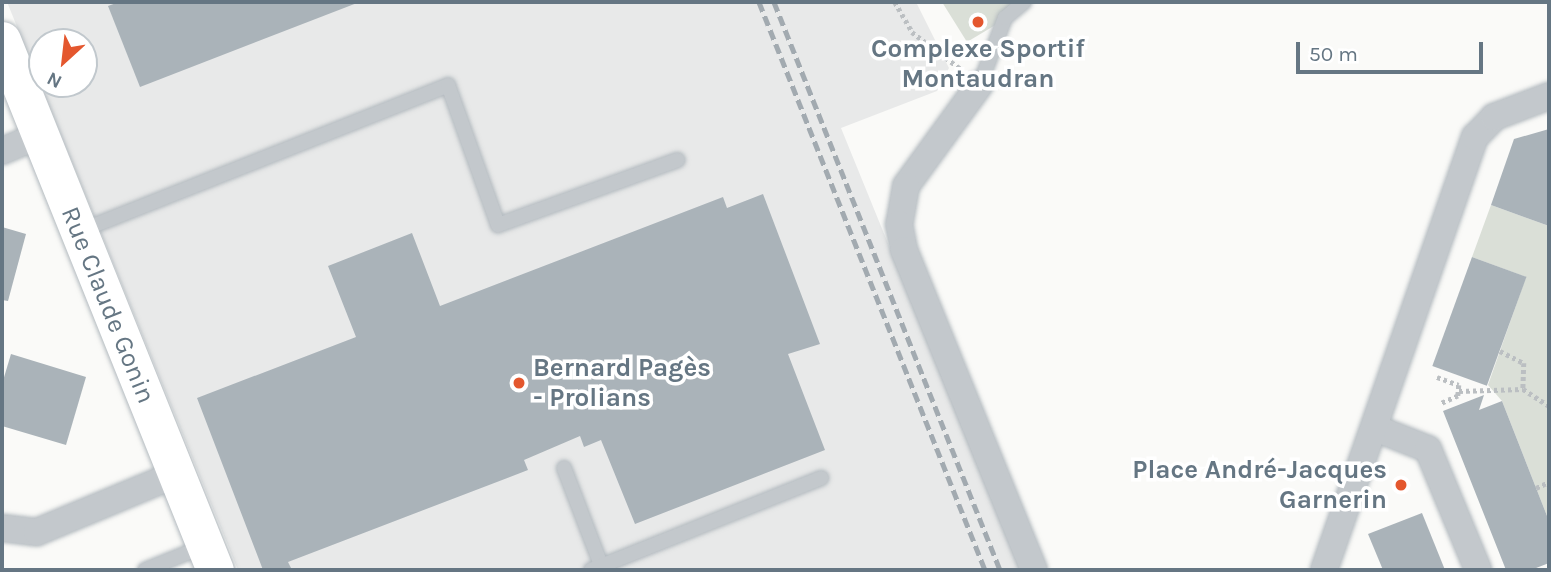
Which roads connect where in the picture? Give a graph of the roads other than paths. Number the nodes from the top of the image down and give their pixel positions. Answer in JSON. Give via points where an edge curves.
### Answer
{"nodes":[{"id":1,"x":1024,"y":2,"type":"edge"},
{"id":2,"x":2,"y":40,"type":"edge"},
{"id":3,"x":980,"y":84,"type":"joint"},
{"id":4,"x":1549,"y":96,"type":"edge"},
{"id":5,"x":40,"y":135,"type":"junction"},
{"id":6,"x":2,"y":151,"type":"edge"},
{"id":7,"x":678,"y":160,"type":"dead end"},
{"id":8,"x":79,"y":232,"type":"junction"},
{"id":9,"x":1375,"y":428,"type":"junction"},
{"id":10,"x":564,"y":468,"type":"dead end"},
{"id":11,"x":177,"y":474,"type":"junction"},
{"id":12,"x":821,"y":478,"type":"dead end"},
{"id":13,"x":2,"y":528,"type":"edge"},
{"id":14,"x":210,"y":558,"type":"edge"},
{"id":15,"x":598,"y":569,"type":"edge"},
{"id":16,"x":145,"y":570,"type":"edge"},
{"id":17,"x":1034,"y":570,"type":"edge"},
{"id":18,"x":1324,"y":570,"type":"edge"},
{"id":19,"x":1478,"y":570,"type":"edge"}],
"edges":[{"from":1,"to":3,"type":"lane","via":[[1005,18]]},
{"from":2,"to":5,"type":"street","name":"Rue Claude Gonin"},
{"from":3,"to":17,"type":"street","via":[[906,186],[899,224],[904,250]]},
{"from":4,"to":9,"type":"street","via":[[1494,117],[1475,137]]},
{"from":5,"to":6,"type":"street"},
{"from":5,"to":8,"type":"street","name":"Rue Claude Gonin"},
{"from":7,"to":8,"type":"lane","via":[[498,225],[448,85]]},
{"from":8,"to":11,"type":"street","name":"Rue Claude Gonin"},
{"from":9,"to":18,"type":"street"},
{"from":9,"to":19,"type":"street","via":[[1428,449]]},
{"from":10,"to":15,"type":"lane"},
{"from":11,"to":13,"type":"street","via":[[37,532]]},
{"from":11,"to":14,"type":"street","name":"Rue Claude Gonin"},
{"from":12,"to":15,"type":"lane"},
{"from":14,"to":16,"type":"lane"}]}
